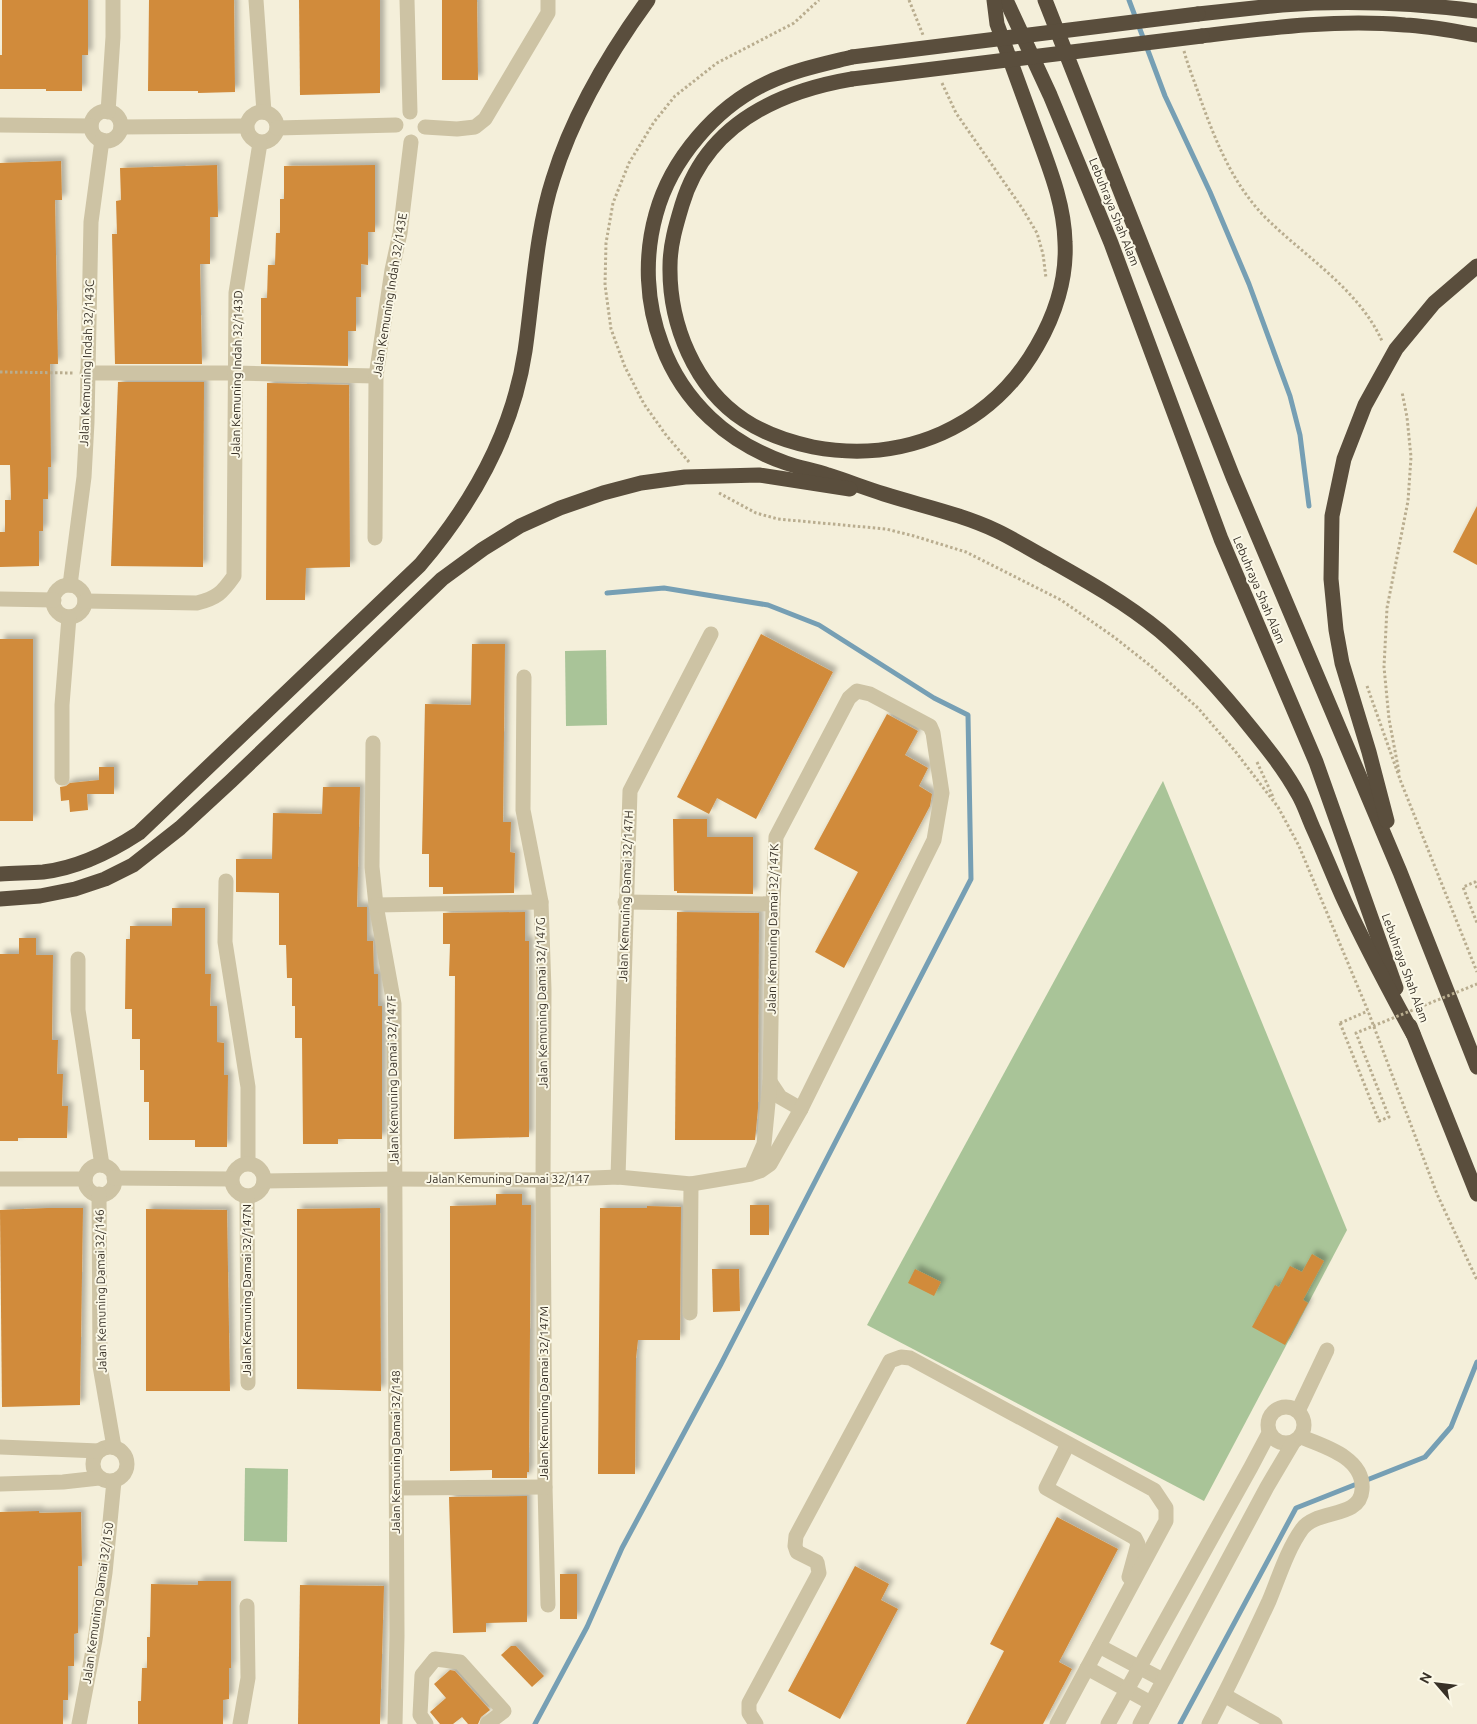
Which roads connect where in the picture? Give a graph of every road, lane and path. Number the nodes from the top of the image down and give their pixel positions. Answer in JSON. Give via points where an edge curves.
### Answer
{"nodes":[{"id":1,"x":113,"y":0,"type":"edge"},
{"id":2,"x":256,"y":0,"type":"edge"},
{"id":3,"x":407,"y":0,"type":"edge"},
{"id":4,"x":648,"y":0,"type":"edge"},
{"id":5,"x":908,"y":0,"type":"edge"},
{"id":6,"x":994,"y":0,"type":"edge"},
{"id":7,"x":1006,"y":0,"type":"edge"},
{"id":8,"x":1045,"y":0,"type":"edge"},
{"id":9,"x":548,"y":7,"type":"edge"},
{"id":10,"x":1477,"y":11,"type":"edge"},
{"id":11,"x":1477,"y":35,"type":"edge"},
{"id":12,"x":923,"y":36,"type":"dead end"},
{"id":13,"x":1182,"y":43,"type":"dead end"},
{"id":14,"x":940,"y":77,"type":"dead end"},
{"id":15,"x":108,"y":112,"type":"junction"},
{"id":16,"x":264,"y":112,"type":"junction"},
{"id":17,"x":410,"y":112,"type":"junction"},
{"id":18,"x":0,"y":125,"type":"edge"},
{"id":19,"x":396,"y":125,"type":"junction"},
{"id":20,"x":91,"y":126,"type":"junction"},
{"id":21,"x":246,"y":126,"type":"junction"},
{"id":22,"x":121,"y":127,"type":"junction"},
{"id":23,"x":425,"y":127,"type":"junction"},
{"id":24,"x":277,"y":128,"type":"junction"},
{"id":25,"x":102,"y":140,"type":"junction"},
{"id":26,"x":411,"y":142,"type":"junction"},
{"id":27,"x":260,"y":143,"type":"junction"},
{"id":28,"x":1477,"y":266,"type":"edge"},
{"id":29,"x":1047,"y":285,"type":"dead end"},
{"id":30,"x":1382,"y":341,"type":"dead end"},
{"id":31,"x":0,"y":372,"type":"edge"},
{"id":32,"x":87,"y":373,"type":"junction"},
{"id":33,"x":236,"y":373,"type":"junction"},
{"id":34,"x":376,"y":376,"type":"junction"},
{"id":35,"x":1402,"y":392,"type":"dead end"},
{"id":36,"x":719,"y":493,"type":"dead end"},
{"id":37,"x":881,"y":493,"type":"junction"},
{"id":38,"x":375,"y":538,"type":"dead end"},
{"id":39,"x":70,"y":585,"type":"junction"},
{"id":40,"x":0,"y":599,"type":"edge"},
{"id":41,"x":54,"y":600,"type":"junction"},
{"id":42,"x":86,"y":601,"type":"junction"},
{"id":43,"x":69,"y":617,"type":"junction"},
{"id":44,"x":711,"y":634,"type":"dead end"},
{"id":45,"x":524,"y":677,"type":"dead end"},
{"id":46,"x":1365,"y":681,"type":"dead end"},
{"id":47,"x":373,"y":743,"type":"dead end"},
{"id":48,"x":62,"y":778,"type":"dead end"},
{"id":49,"x":1401,"y":782,"type":"junction"},
{"id":50,"x":1400,"y":872,"type":"junction"},
{"id":51,"x":0,"y":874,"type":"edge"},
{"id":52,"x":226,"y":881,"type":"dead end"},
{"id":53,"x":1477,"y":888,"type":"edge"},
{"id":54,"x":0,"y":899,"type":"edge"},
{"id":55,"x":541,"y":902,"type":"junction"},
{"id":56,"x":625,"y":902,"type":"junction"},
{"id":57,"x":773,"y":904,"type":"junction"},
{"id":58,"x":376,"y":905,"type":"junction"},
{"id":59,"x":1477,"y":923,"type":"edge"},
{"id":60,"x":78,"y":959,"type":"dead end"},
{"id":61,"x":1477,"y":972,"type":"edge"},
{"id":62,"x":1477,"y":984,"type":"edge"},
{"id":63,"x":1368,"y":1011,"type":"junction"},
{"id":64,"x":1413,"y":1034,"type":"junction"},
{"id":65,"x":1477,"y":1066,"type":"edge"},
{"id":66,"x":770,"y":1082,"type":"junction"},
{"id":67,"x":801,"y":1109,"type":"junction"},
{"id":68,"x":248,"y":1163,"type":"junction"},
{"id":69,"x":102,"y":1165,"type":"junction"},
{"id":70,"x":751,"y":1174,"type":"junction"},
{"id":71,"x":618,"y":1177,"type":"junction"},
{"id":72,"x":114,"y":1178,"type":"junction"},
{"id":73,"x":0,"y":1179,"type":"edge"},
{"id":74,"x":85,"y":1179,"type":"junction"},
{"id":75,"x":232,"y":1179,"type":"junction"},
{"id":76,"x":395,"y":1179,"type":"junction"},
{"id":77,"x":543,"y":1180,"type":"junction"},
{"id":78,"x":264,"y":1181,"type":"junction"},
{"id":79,"x":691,"y":1184,"type":"junction"},
{"id":80,"x":99,"y":1194,"type":"junction"},
{"id":81,"x":1477,"y":1194,"type":"edge"},
{"id":82,"x":247,"y":1196,"type":"junction"},
{"id":83,"x":1477,"y":1280,"type":"edge"},
{"id":84,"x":690,"y":1313,"type":"dead end"},
{"id":85,"x":1327,"y":1350,"type":"dead end"},
{"id":86,"x":248,"y":1383,"type":"dead end"},
{"id":87,"x":1298,"y":1411,"type":"junction"},
{"id":88,"x":1269,"y":1432,"type":"junction"},
{"id":89,"x":1297,"y":1440,"type":"junction"},
{"id":90,"x":1068,"y":1444,"type":"junction"},
{"id":91,"x":0,"y":1447,"type":"edge"},
{"id":92,"x":107,"y":1449,"type":"junction"},
{"id":93,"x":99,"y":1478,"type":"junction"},
{"id":94,"x":114,"y":1481,"type":"junction"},
{"id":95,"x":0,"y":1484,"type":"edge"},
{"id":96,"x":545,"y":1487,"type":"junction"},
{"id":97,"x":397,"y":1488,"type":"junction"},
{"id":98,"x":1130,"y":1588,"type":"junction"},
{"id":99,"x":548,"y":1605,"type":"dead end"},
{"id":100,"x":247,"y":1606,"type":"dead end"},
{"id":101,"x":1099,"y":1646,"type":"junction"},
{"id":102,"x":1139,"y":1667,"type":"junction"},
{"id":103,"x":1087,"y":1668,"type":"junction"},
{"id":104,"x":1163,"y":1680,"type":"junction"},
{"id":105,"x":1127,"y":1689,"type":"junction"},
{"id":106,"x":1224,"y":1695,"type":"junction"},
{"id":107,"x":1151,"y":1703,"type":"junction"},
{"id":108,"x":79,"y":1724,"type":"edge"},
{"id":109,"x":240,"y":1724,"type":"edge"},
{"id":110,"x":395,"y":1724,"type":"edge"},
{"id":111,"x":426,"y":1724,"type":"edge"},
{"id":112,"x":487,"y":1724,"type":"edge"},
{"id":113,"x":756,"y":1724,"type":"edge"},
{"id":114,"x":1057,"y":1724,"type":"edge"},
{"id":115,"x":1108,"y":1724,"type":"edge"},
{"id":116,"x":1140,"y":1724,"type":"edge"},
{"id":117,"x":1209,"y":1724,"type":"edge"},
{"id":118,"x":1275,"y":1724,"type":"edge"}],
"edges":[{"from":1,"to":15,"type":"street"},
{"from":2,"to":16,"type":"street"},
{"from":3,"to":17,"type":"street"},
{"from":4,"to":51,"type":"highway","via":[[586,98],[552,180],[544,214],[525,353],[511,411],[478,483],[444,537],[420,565],[139,833],[102,854],[63,868]]},
{"from":5,"to":12,"type":"path"},
{"from":6,"to":11,"type":"highway","bridge":true,"via":[[997,24],[1057,187],[1066,242],[1065,268],[1058,297],[1049,323],[1031,356],[1014,381],[989,404],[965,421],[908,446],[881,451],[835,451],[779,438],[744,420],[728,408],[700,375],[689,355],[674,311],[670,266],[672,236],[690,183],[712,150],[754,112],[806,89],[852,80],[1202,36],[1282,27],[1405,24]]},
{"from":7,"to":64,"type":"highway","name":"Lebuhraya Shah Alam","via":[[1058,112],[1221,539],[1316,762]]},
{"from":8,"to":50,"type":"highway","name":"Lebuhraya Shah Alam","via":[[1233,477]]},
{"from":9,"to":23,"type":"street","via":[[485,119],[474,127]]},
{"from":10,"to":37,"type":"highway","bridge":true,"via":[[1410,4],[1284,5],[852,56],[767,82],[730,104],[702,130],[671,178],[658,206],[648,268],[657,330],[666,356],[683,387],[710,420],[736,438],[777,459]]},
{"from":13,"to":30,"type":"path","via":[[1210,125],[1239,185],[1268,219],[1342,286],[1363,310]]},
{"from":14,"to":29,"type":"path","via":[[956,112],[1037,233]]},
{"from":15,"to":20,"type":"street","via":[[96,114]]},
{"from":15,"to":22,"type":"street","via":[[117,117]]},
{"from":16,"to":21,"type":"street","via":[[250,117]]},
{"from":16,"to":24,"type":"street","via":[[275,119]]},
{"from":17,"to":19,"type":"street","via":[[399,117]]},
{"from":17,"to":23,"type":"street","via":[[419,114]]},
{"from":18,"to":20,"type":"street"},
{"from":19,"to":24,"type":"street"},
{"from":19,"to":26,"type":"street","via":[[401,138]]},
{"from":20,"to":25,"type":"street","via":[[94,135]]},
{"from":21,"to":22,"type":"street"},
{"from":21,"to":27,"type":"street","via":[[252,139]]},
{"from":22,"to":25,"type":"street","via":[[115,138]]},
{"from":23,"to":26,"type":"street","via":[[419,139]]},
{"from":24,"to":27,"type":"street","via":[[270,141]]},
{"from":25,"to":32,"type":"street","name":"Jalan Kemuning Indah 32/143C","via":[[91,222]]},
{"from":26,"to":34,"type":"street","name":"Jalan Kemuning Indah 32/143E"},
{"from":27,"to":33,"type":"street","name":"Jalan Kemuning Indah 32/143D","via":[[236,293]]},
{"from":28,"to":50,"type":"highway","via":[[1434,303],[1396,349],[1364,404],[1344,459],[1332,516],[1331,579],[1342,663]]},
{"from":31,"to":32,"type":"path"},
{"from":32,"to":33,"type":"street"},
{"from":32,"to":39,"type":"street","name":"Jalan Kemuning Indah 32/143C","via":[[84,477]]},
{"from":33,"to":34,"type":"street"},
{"from":33,"to":42,"type":"street","name":"Jalan Kemuning Indah 32/143D","via":[[234,576],[213,599],[197,603]]},
{"from":34,"to":38,"type":"street","name":"Jalan Kemuning Indah 32/143E"},
{"from":35,"to":49,"type":"path","via":[[1411,457],[1408,500],[1387,608],[1384,667],[1389,719]]},
{"from":36,"to":63,"type":"path","via":[[756,513],[778,519],[886,529],[966,552],[1061,600],[1114,637],[1198,708],[1278,806],[1299,846]]},
{"from":37,"to":54,"type":"highway","via":[[759,475],[685,477],[642,482],[603,493],[520,526],[442,579],[231,781],[133,865],[106,879],[75,889]]},
{"from":37,"to":64,"type":"highway","via":[[998,531],[1126,606],[1193,662],[1268,749],[1299,794],[1345,901]]},
{"from":39,"to":41,"type":"street","via":[[61,588]]},
{"from":39,"to":42,"type":"street","via":[[79,588]]},
{"from":40,"to":41,"type":"street"},
{"from":41,"to":43,"type":"street","via":[[56,610]]},
{"from":42,"to":43,"type":"street","via":[[82,611]]},
{"from":43,"to":48,"type":"street","via":[[62,705]]},
{"from":44,"to":56,"type":"street","name":"Jalan Kemuning Damai 32/147H","via":[[630,790]]},
{"from":45,"to":55,"type":"street","name":"Jalan Kemuning Damai 32/147G","via":[[523,810]]},
{"from":46,"to":49,"type":"path"},
{"from":47,"to":58,"type":"street","name":"Jalan Kemuning Damai 32/147F","via":[[372,867]]},
{"from":49,"to":61,"type":"path"},
{"from":50,"to":65,"type":"highway","name":"Lebuhraya Shah Alam"},
{"from":52,"to":68,"type":"street","via":[[225,942],[248,1088]]},
{"from":53,"to":59,"type":"path","via":[[1475,882],[1462,886]]},
{"from":55,"to":58,"type":"street"},
{"from":55,"to":77,"type":"street","name":"Jalan Kemuning Damai 32/147G"},
{"from":56,"to":57,"type":"street"},
{"from":56,"to":71,"type":"street","name":"Jalan Kemuning Damai 32/147H"},
{"from":57,"to":66,"type":"street","name":"Jalan Kemuning Damai 32/147K"},
{"from":57,"to":67,"type":"street","name":"Jalan Kemuning Damai 32/147K","via":[[776,837],[849,698],[857,691],[870,694],[930,726],[942,793],[934,840]]},
{"from":58,"to":76,"type":"street","name":"Jalan Kemuning Damai 32/147F","via":[[394,1004]]},
{"from":60,"to":69,"type":"street","via":[[78,1010]]},
{"from":62,"to":63,"type":"path","bridge":true,"via":[[1356,1033],[1389,1117],[1379,1121],[1340,1022]]},
{"from":63,"to":83,"type":"path","via":[[1437,1194]]},
{"from":64,"to":81,"type":"highway","name":"Lebuhraya Shah Alam"},
{"from":66,"to":67,"type":"street","via":[[780,1097]]},
{"from":66,"to":70,"type":"street","name":"Jalan Kemuning Damai 32/147K","via":[[764,1144]]},
{"from":67,"to":70,"type":"street","via":[[770,1164]]},
{"from":68,"to":75,"type":"street","via":[[235,1170]]},
{"from":68,"to":78,"type":"street","via":[[258,1167]]},
{"from":69,"to":72,"type":"street","via":[[113,1172]]},
{"from":69,"to":74,"type":"street","via":[[89,1169]]},
{"from":70,"to":79,"type":"street","name":"Jalan Kemuning Damai 32/147"},
{"from":71,"to":77,"type":"street","name":"Jalan Kemuning Damai 32/147"},
{"from":71,"to":79,"type":"street","name":"Jalan Kemuning Damai 32/147"},
{"from":72,"to":75,"type":"street"},
{"from":72,"to":80,"type":"street","via":[[112,1188]]},
{"from":73,"to":74,"type":"street"},
{"from":74,"to":80,"type":"street","via":[[90,1191]]},
{"from":75,"to":82,"type":"street","via":[[237,1193]]},
{"from":76,"to":77,"type":"street","name":"Jalan Kemuning Damai 32/147"},
{"from":76,"to":78,"type":"street","name":"Jalan Kemuning Damai 32/147"},
{"from":76,"to":97,"type":"street","name":"Jalan Kemuning Damai 32/148"},
{"from":77,"to":96,"type":"street","name":"Jalan Kemuning Damai 32/147M"},
{"from":78,"to":82,"type":"street","via":[[260,1190]]},
{"from":79,"to":84,"type":"street"},
{"from":80,"to":92,"type":"street","name":"Jalan Kemuning Damai 32/146","via":[[100,1366]]},
{"from":82,"to":86,"type":"street","name":"Jalan Kemuning Damai 32/147N"},
{"from":85,"to":87,"type":"street"},
{"from":87,"to":88,"type":"street","via":[[1280,1408],[1272,1414]]},
{"from":87,"to":89,"type":"street","via":[[1304,1418],[1305,1428]]},
{"from":88,"to":89,"type":"street","via":[[1274,1440],[1284,1444]]},
{"from":88,"to":102,"type":"street"},
{"from":89,"to":104,"type":"street","via":[[1267,1487]]},
{"from":89,"to":106,"type":"street","via":[[1341,1454],[1359,1474],[1362,1489],[1359,1502],[1352,1508],[1311,1520],[1303,1526]]},
{"from":90,"to":98,"type":"street","via":[[1046,1488],[1135,1538],[1138,1544],[1129,1573]]},
{"from":90,"to":98,"type":"street","via":[[1154,1490],[1166,1508],[1166,1521]]},
{"from":90,"to":113,"type":"street","via":[[910,1358],[890,1361],[796,1536],[797,1552],[817,1562],[819,1573],[749,1703],[749,1713]]},
{"from":91,"to":92,"type":"street"},
{"from":92,"to":93,"type":"street","via":[[94,1459],[94,1469]]},
{"from":92,"to":94,"type":"street","via":[[124,1453],[128,1464],[124,1475]]},
{"from":93,"to":94,"type":"street"},
{"from":93,"to":95,"type":"street"},
{"from":94,"to":108,"type":"street","name":"Jalan Kemuning Damai 32/150","via":[[100,1602]]},
{"from":96,"to":97,"type":"street"},
{"from":96,"to":99,"type":"street","name":"Jalan Kemuning Damai 32/147M"},
{"from":97,"to":110,"type":"street","name":"Jalan Kemuning Damai 32/148"},
{"from":98,"to":101,"type":"street"},
{"from":100,"to":109,"type":"street","via":[[248,1678]]},
{"from":101,"to":102,"type":"street"},
{"from":101,"to":103,"type":"street"},
{"from":102,"to":104,"type":"street"},
{"from":102,"to":105,"type":"street"},
{"from":103,"to":105,"type":"street"},
{"from":103,"to":114,"type":"street"},
{"from":104,"to":107,"type":"street"},
{"from":105,"to":107,"type":"street"},
{"from":105,"to":115,"type":"street"},
{"from":106,"to":117,"type":"street"},
{"from":106,"to":118,"type":"street"},
{"from":107,"to":116,"type":"street"},
{"from":111,"to":112,"type":"street","via":[[420,1715],[422,1675],[435,1659],[460,1662],[504,1711]]}]}
